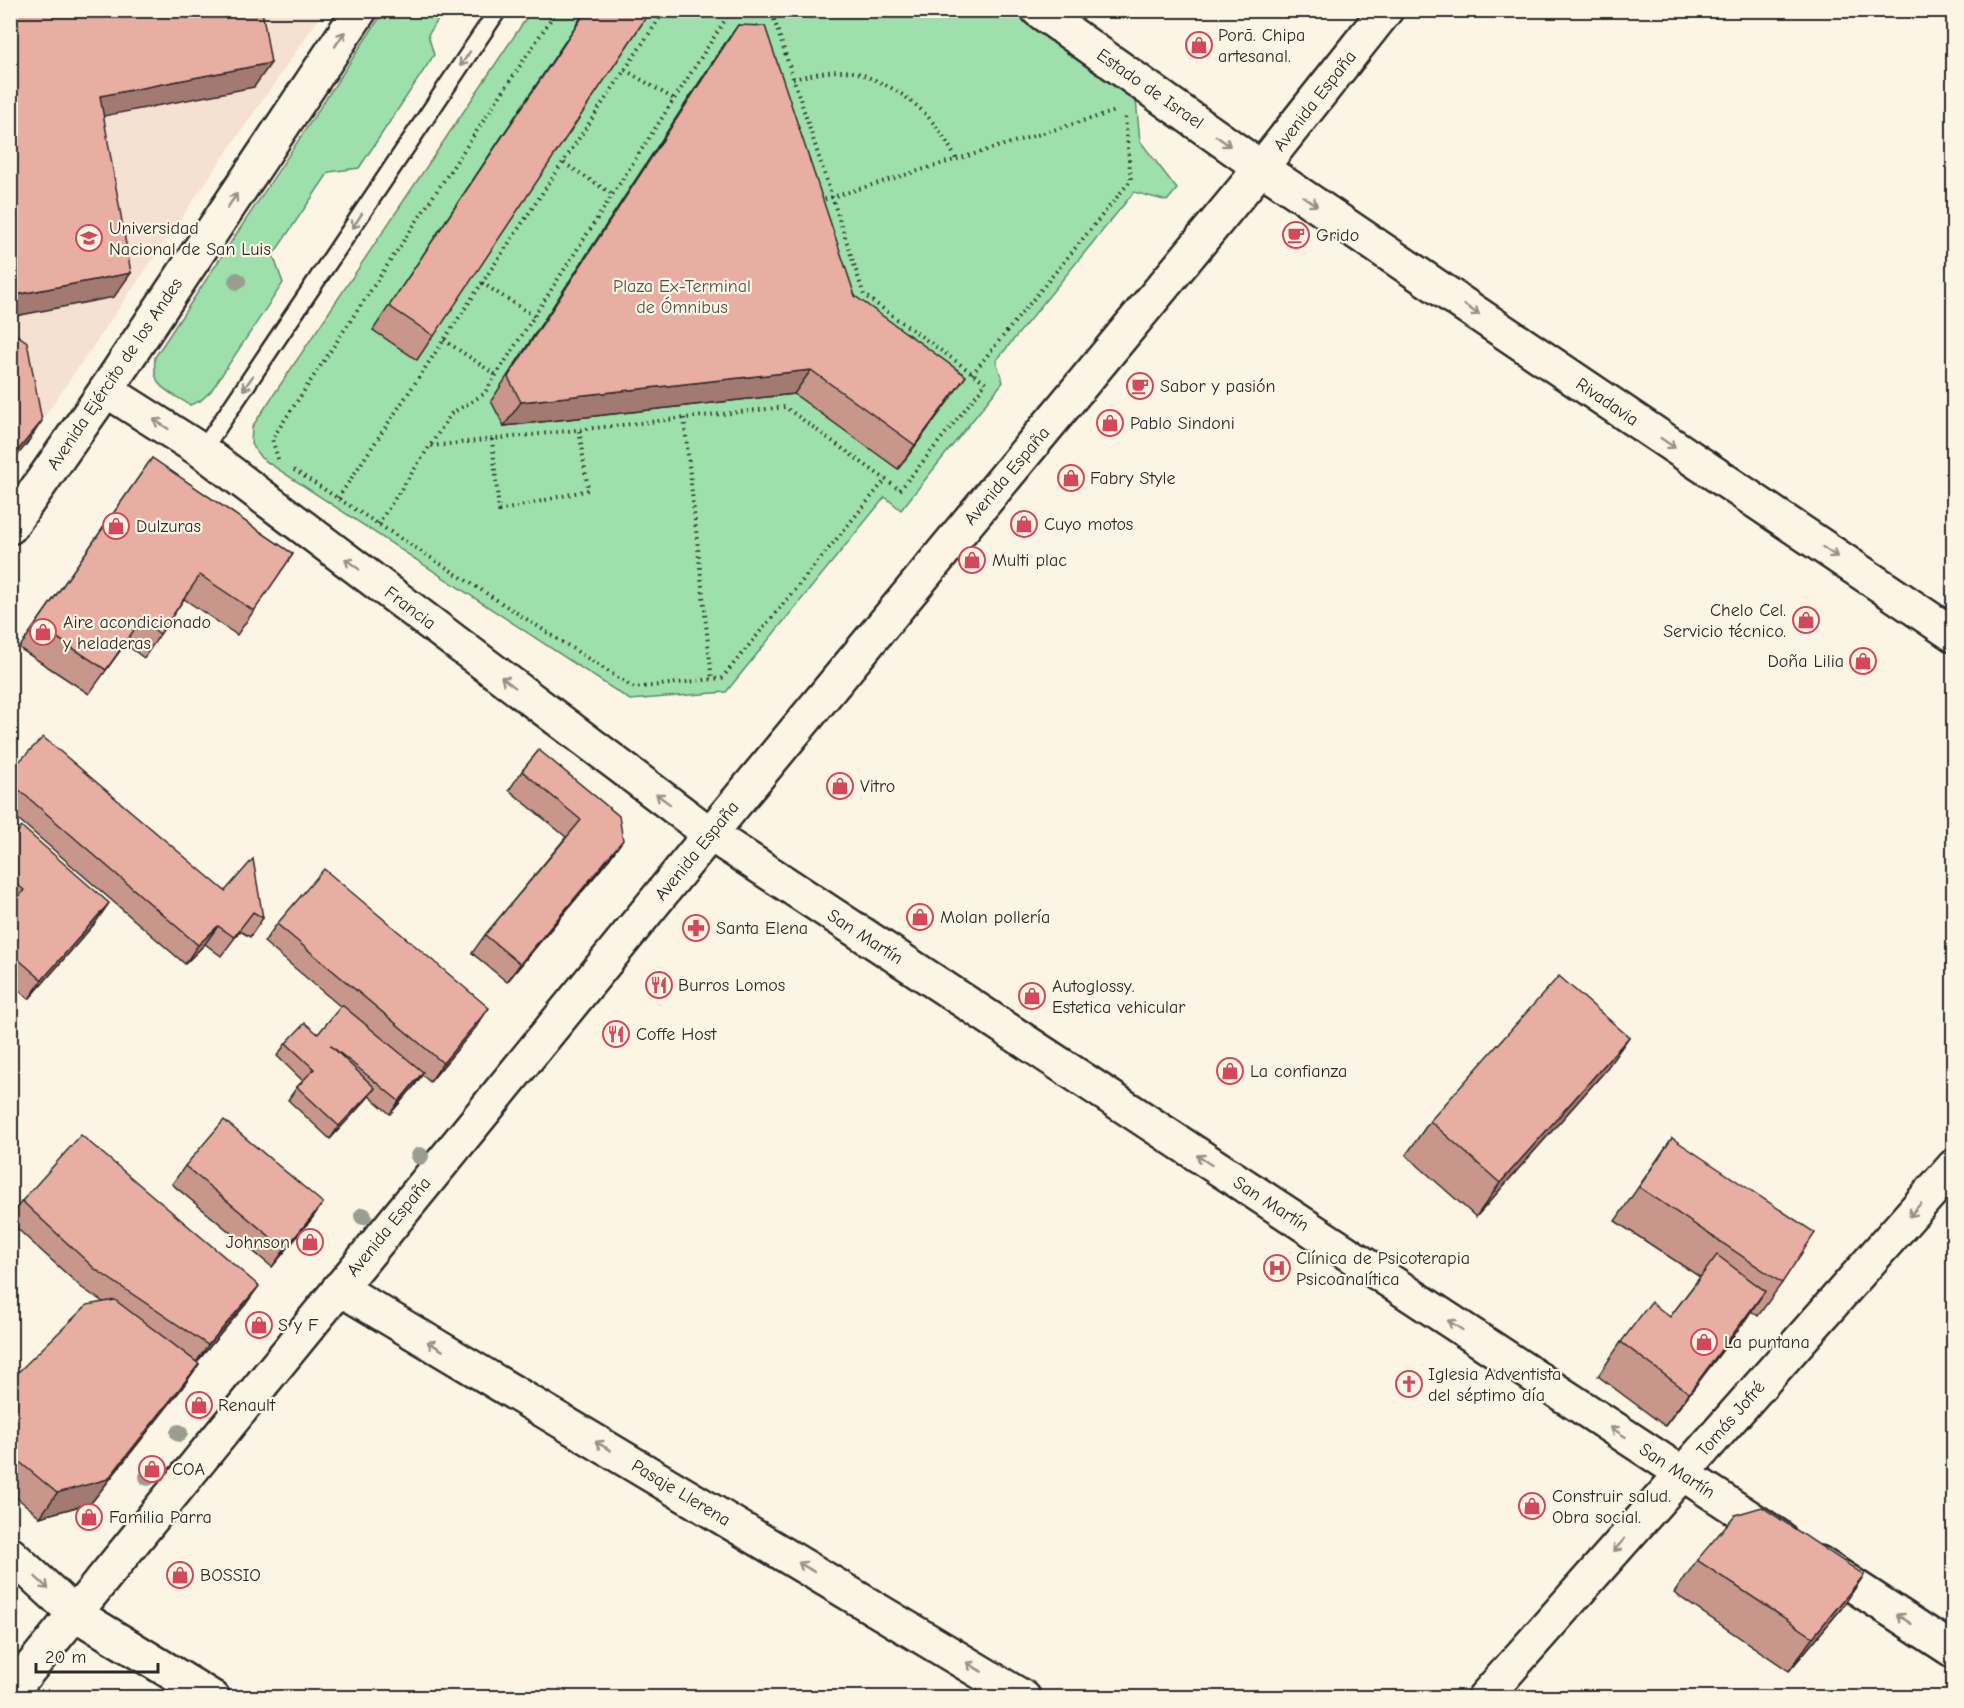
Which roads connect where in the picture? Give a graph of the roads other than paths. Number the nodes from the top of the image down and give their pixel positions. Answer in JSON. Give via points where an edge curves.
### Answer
{"nodes":[{"id":1,"x":360,"y":10,"type":"edge"},
{"id":2,"x":498,"y":10,"type":"edge"},
{"id":3,"x":1038,"y":10,"type":"edge"},
{"id":4,"x":1386,"y":10,"type":"edge"},
{"id":5,"x":1262,"y":168,"type":"junction"},
{"id":6,"x":106,"y":390,"type":"junction"},
{"id":7,"x":202,"y":451,"type":"junction"},
{"id":8,"x":10,"y":527,"type":"edge"},
{"id":9,"x":1953,"y":635,"type":"edge"},
{"id":10,"x":710,"y":834,"type":"junction"},
{"id":11,"x":1953,"y":1166,"type":"edge"},
{"id":12,"x":339,"y":1288,"type":"junction"},
{"id":13,"x":1682,"y":1474,"type":"junction"},
{"id":14,"x":10,"y":1554,"type":"edge"},
{"id":15,"x":74,"y":1613,"type":"junction"},
{"id":16,"x":1953,"y":1651,"type":"edge"},
{"id":17,"x":10,"y":1693,"type":"edge"},
{"id":18,"x":213,"y":1698,"type":"edge"},
{"id":19,"x":1024,"y":1698,"type":"edge"},
{"id":20,"x":1484,"y":1698,"type":"edge"}],
"edges":[{"from":6,"to":1,"type":"street","name":"Avenida Ejército de los Andes","one_way":true},
{"from":2,"to":7,"type":"lane","one_way":true},
{"from":3,"to":5,"type":"street","name":"Estado de Israel","one_way":true},
{"from":4,"to":5,"type":"street","name":"Avenida España"},
{"from":5,"to":9,"type":"street","name":"Rivadavia","one_way":true},
{"from":5,"to":10,"type":"street","name":"Avenida España"},
{"from":7,"to":6,"type":"street","name":"Francia","one_way":true},
{"from":6,"to":8,"type":"street","name":"Avenida Ejército de los Andes"},
{"from":10,"to":7,"type":"street","name":"Francia","one_way":true},
{"from":10,"to":12,"type":"street","name":"Avenida España"},
{"from":13,"to":10,"type":"street","name":"San Martín","one_way":true},
{"from":11,"to":13,"type":"street","name":"Tomás Jofré","one_way":true},
{"from":12,"to":15,"type":"street","name":"Avenida España"},
{"from":19,"to":12,"type":"street","name":"Pasaje Llerena","one_way":true},
{"from":16,"to":13,"type":"street","name":"San Martín","one_way":true},
{"from":13,"to":20,"type":"street","name":"Tomás Jofré","one_way":true},
{"from":14,"to":15,"type":"street","one_way":true},
{"from":15,"to":17,"type":"street","name":"Avenida España"},
{"from":15,"to":18,"type":"street"}]}
